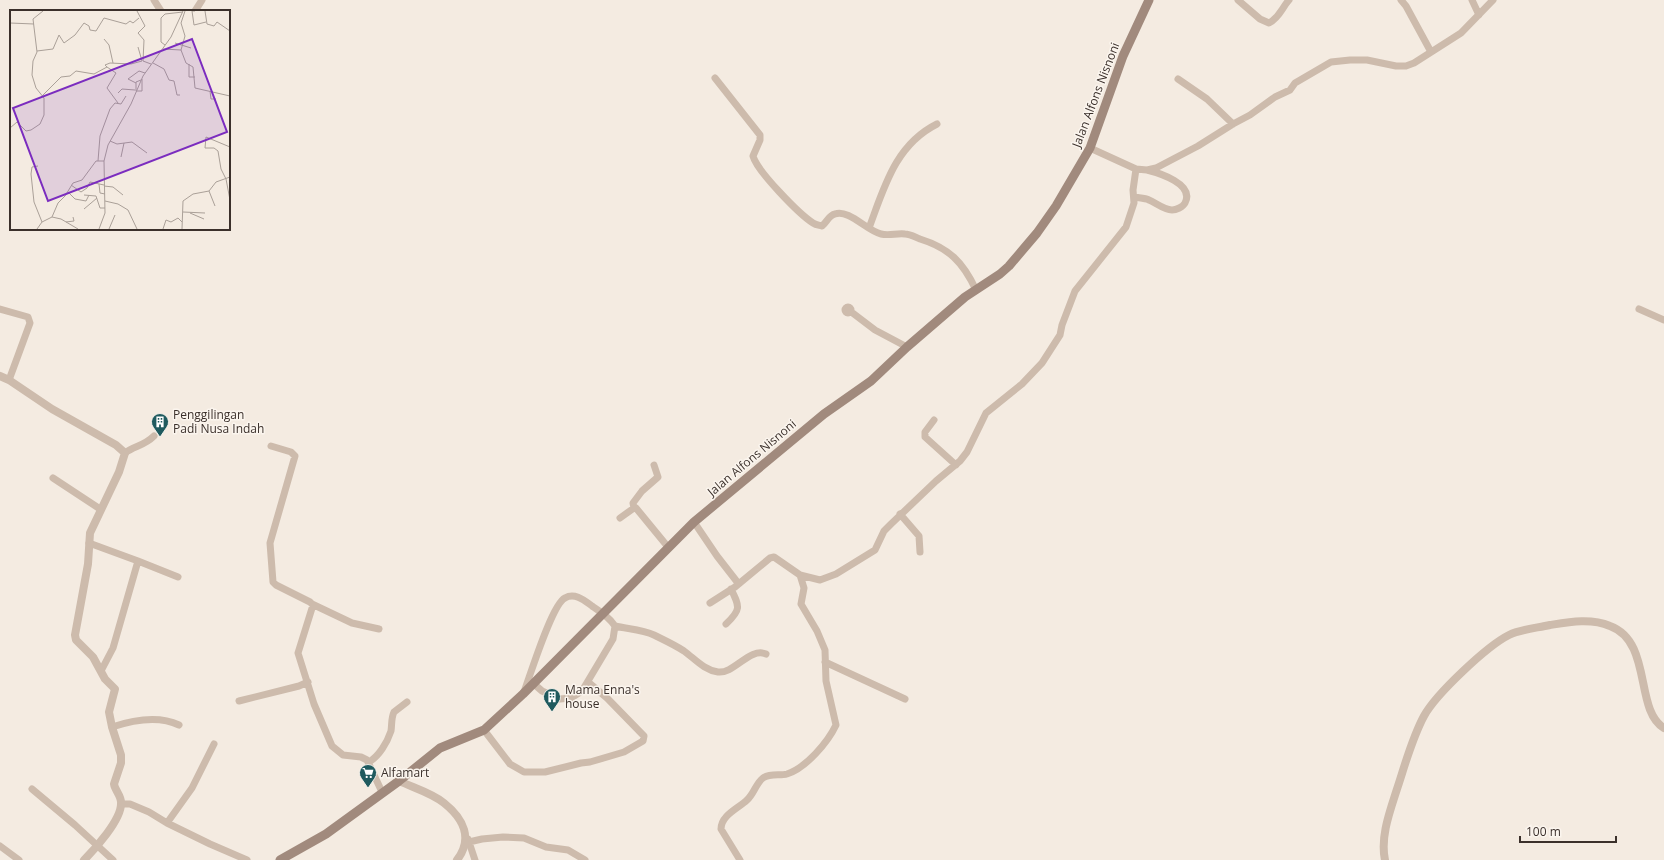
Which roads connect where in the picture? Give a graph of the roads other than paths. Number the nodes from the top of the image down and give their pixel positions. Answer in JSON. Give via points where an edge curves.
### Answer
{"nodes":[{"id":1,"x":154,"y":0,"type":"edge"},
{"id":2,"x":202,"y":0,"type":"edge"},
{"id":3,"x":1149,"y":0,"type":"edge"},
{"id":4,"x":1238,"y":0,"type":"edge"},
{"id":5,"x":1289,"y":0,"type":"edge"},
{"id":6,"x":1401,"y":0,"type":"edge"},
{"id":7,"x":1472,"y":0,"type":"edge"},
{"id":8,"x":1493,"y":0,"type":"edge"},
{"id":9,"x":160,"y":10,"type":"edge"},
{"id":10,"x":196,"y":10,"type":"edge"},
{"id":11,"x":1479,"y":15,"type":"junction"},
{"id":12,"x":1430,"y":52,"type":"junction"},
{"id":13,"x":714,"y":78,"type":"dead end"},
{"id":14,"x":1178,"y":79,"type":"dead end"},
{"id":15,"x":937,"y":124,"type":"dead end"},
{"id":16,"x":1233,"y":124,"type":"junction"},
{"id":17,"x":1090,"y":148,"type":"junction"},
{"id":18,"x":1136,"y":169,"type":"junction"},
{"id":19,"x":1147,"y":170,"type":"junction"},
{"id":20,"x":1134,"y":197,"type":"junction"},
{"id":21,"x":870,"y":228,"type":"junction"},
{"id":22,"x":976,"y":290,"type":"junction"},
{"id":23,"x":0,"y":309,"type":"edge"},
{"id":24,"x":1639,"y":309,"type":"dead end"},
{"id":25,"x":850,"y":311,"type":"dead end"},
{"id":26,"x":1664,"y":320,"type":"edge"},
{"id":27,"x":907,"y":347,"type":"junction"},
{"id":28,"x":0,"y":376,"type":"edge"},
{"id":29,"x":10,"y":380,"type":"junction"},
{"id":30,"x":934,"y":420,"type":"dead end"},
{"id":31,"x":154,"y":436,"type":"dead end"},
{"id":32,"x":271,"y":446,"type":"dead end"},
{"id":33,"x":125,"y":453,"type":"junction"},
{"id":34,"x":654,"y":465,"type":"dead end"},
{"id":35,"x":956,"y":465,"type":"junction"},
{"id":36,"x":53,"y":478,"type":"dead end"},
{"id":37,"x":634,"y":508,"type":"junction"},
{"id":38,"x":100,"y":510,"type":"junction"},
{"id":39,"x":900,"y":514,"type":"junction"},
{"id":40,"x":620,"y":518,"type":"dead end"},
{"id":41,"x":694,"y":522,"type":"junction"},
{"id":42,"x":89,"y":542,"type":"junction"},
{"id":43,"x":668,"y":547,"type":"junction"},
{"id":44,"x":920,"y":552,"type":"dead end"},
{"id":45,"x":138,"y":561,"type":"junction"},
{"id":46,"x":800,"y":575,"type":"junction"},
{"id":47,"x":178,"y":577,"type":"dead end"},
{"id":48,"x":738,"y":583,"type":"junction"},
{"id":49,"x":731,"y":589,"type":"junction"},
{"id":50,"x":710,"y":603,"type":"dead end"},
{"id":51,"x":312,"y":604,"type":"junction"},
{"id":52,"x":603,"y":614,"type":"junction"},
{"id":53,"x":726,"y":624,"type":"dead end"},
{"id":54,"x":615,"y":626,"type":"junction"},
{"id":55,"x":380,"y":629,"type":"dead end"},
{"id":56,"x":766,"y":654,"type":"dead end"},
{"id":57,"x":825,"y":662,"type":"junction"},
{"id":58,"x":101,"y":671,"type":"junction"},
{"id":59,"x":308,"y":682,"type":"junction"},
{"id":60,"x":588,"y":682,"type":"junction"},
{"id":61,"x":534,"y":684,"type":"junction"},
{"id":62,"x":523,"y":694,"type":"junction"},
{"id":63,"x":905,"y":699,"type":"dead end"},
{"id":64,"x":239,"y":701,"type":"dead end"},
{"id":65,"x":407,"y":702,"type":"dead end"},
{"id":66,"x":179,"y":725,"type":"dead end"},
{"id":67,"x":112,"y":727,"type":"junction"},
{"id":68,"x":1664,"y":728,"type":"edge"},
{"id":69,"x":484,"y":730,"type":"junction"},
{"id":70,"x":214,"y":744,"type":"dead end"},
{"id":71,"x":369,"y":762,"type":"junction"},
{"id":72,"x":399,"y":781,"type":"junction"},
{"id":73,"x":32,"y":789,"type":"dead end"},
{"id":74,"x":382,"y":792,"type":"junction"},
{"id":75,"x":122,"y":804,"type":"junction"},
{"id":76,"x":167,"y":823,"type":"junction"},
{"id":77,"x":468,"y":838,"type":"junction"},
{"id":78,"x":97,"y":845,"type":"junction"},
{"id":79,"x":0,"y":846,"type":"edge"},
{"id":80,"x":19,"y":860,"type":"edge"},
{"id":81,"x":84,"y":860,"type":"edge"},
{"id":82,"x":113,"y":860,"type":"edge"},
{"id":83,"x":247,"y":860,"type":"edge"},
{"id":84,"x":280,"y":860,"type":"edge"},
{"id":85,"x":457,"y":860,"type":"edge"},
{"id":86,"x":475,"y":860,"type":"edge"},
{"id":87,"x":585,"y":860,"type":"edge"},
{"id":88,"x":740,"y":860,"type":"edge"},
{"id":89,"x":1385,"y":860,"type":"edge"}],
"edges":[{"from":1,"to":9,"type":"street"},
{"from":2,"to":10,"type":"street"},
{"from":3,"to":17,"type":"main road","name":"Jalan Alfons Nisnoni","via":[[1122,56]]},
{"from":4,"to":5,"type":"street","via":[[1260,19],[1269,23],[1280,16]]},
{"from":6,"to":12,"type":"street"},
{"from":7,"to":11,"type":"street"},
{"from":8,"to":11,"type":"street"},
{"from":11,"to":12,"type":"street","via":[[1462,33]]},
{"from":12,"to":16,"type":"street","via":[[1406,66],[1367,60],[1331,62]]},
{"from":13,"to":21,"type":"street","via":[[760,135],[753,156],[759,168],[803,215],[814,224],[822,226],[836,213],[846,214]]},
{"from":14,"to":16,"type":"street","via":[[1207,99]]},
{"from":15,"to":21,"type":"street","via":[[911,143],[896,162]]},
{"from":16,"to":19,"type":"street","via":[[1198,146],[1156,168]]},
{"from":17,"to":18,"type":"street"},
{"from":17,"to":22,"type":"main road","name":"Jalan Alfons Nisnoni","via":[[1037,233],[1009,266]]},
{"from":18,"to":19,"type":"street"},
{"from":18,"to":20,"type":"street"},
{"from":19,"to":20,"type":"street","via":[[1178,183],[1185,193],[1185,203],[1181,207],[1167,210],[1148,200]]},
{"from":20,"to":35,"type":"street","via":[[1126,227],[1075,290],[1060,335],[1050,352],[1031,375],[986,413],[967,452]]},
{"from":21,"to":22,"type":"street","via":[[879,234],[905,234],[941,247],[955,257]]},
{"from":22,"to":27,"type":"main road","name":"Jalan Alfons Nisnoni"},
{"from":23,"to":29,"type":"street","via":[[28,317],[30,323]]},
{"from":24,"to":26,"type":"street"},
{"from":25,"to":27,"type":"street","via":[[875,330]]},
{"from":27,"to":41,"type":"main road","name":"Jalan Alfons Nisnoni","via":[[872,381],[824,414]]},
{"from":28,"to":29,"type":"street"},
{"from":29,"to":33,"type":"street"},
{"from":30,"to":35,"type":"street","via":[[925,432],[925,437]]},
{"from":31,"to":33,"type":"street","via":[[148,442]]},
{"from":32,"to":51,"type":"street","via":[[291,452],[295,456],[270,543],[273,582]]},
{"from":33,"to":38,"type":"street","via":[[119,472]]},
{"from":34,"to":37,"type":"street","via":[[658,477],[642,491],[633,503]]},
{"from":35,"to":39,"type":"street"},
{"from":36,"to":38,"type":"street"},
{"from":37,"to":40,"type":"street"},
{"from":37,"to":43,"type":"street"},
{"from":38,"to":42,"type":"street"},
{"from":39,"to":44,"type":"street","via":[[919,536]]},
{"from":39,"to":46,"type":"street","via":[[884,531],[875,550],[836,574],[820,580]]},
{"from":41,"to":43,"type":"main road","name":"Jalan Alfons Nisnoni"},
{"from":41,"to":48,"type":"street"},
{"from":42,"to":45,"type":"street"},
{"from":42,"to":58,"type":"street","via":[[88,564],[75,637],[93,657]]},
{"from":43,"to":52,"type":"main road","name":"Jalan Alfons Nisnoni"},
{"from":45,"to":47,"type":"street"},
{"from":45,"to":58,"type":"street","via":[[113,648]]},
{"from":46,"to":48,"type":"street","via":[[774,557],[762,563]]},
{"from":46,"to":57,"type":"street","via":[[804,588],[801,604],[825,650]]},
{"from":48,"to":49,"type":"street"},
{"from":49,"to":50,"type":"street"},
{"from":49,"to":53,"type":"street","via":[[738,602],[738,609],[736,615]]},
{"from":51,"to":55,"type":"street","via":[[352,623]]},
{"from":51,"to":59,"type":"street","via":[[298,653]]},
{"from":52,"to":54,"type":"street"},
{"from":52,"to":61,"type":"main road","name":"Jalan Alfons Nisnoni"},
{"from":52,"to":62,"type":"street","via":[[582,599],[568,596],[562,600],[542,641]]},
{"from":54,"to":56,"type":"street","via":[[654,635],[684,651],[697,663],[719,672],[729,670],[750,656]]},
{"from":54,"to":60,"type":"street","via":[[613,639]]},
{"from":57,"to":63,"type":"street"},
{"from":57,"to":88,"type":"street","via":[[826,681],[836,726],[803,766],[786,774],[763,778],[748,799],[723,820],[722,829]]},
{"from":58,"to":67,"type":"street","via":[[115,691],[109,712]]},
{"from":59,"to":64,"type":"street"},
{"from":59,"to":71,"type":"street","via":[[330,744],[344,755],[361,757]]},
{"from":60,"to":61,"type":"street","via":[[582,691],[566,699],[552,696]]},
{"from":60,"to":69,"type":"street","via":[[644,736],[642,741],[624,752],[590,762],[545,772],[524,772],[510,764]]},
{"from":61,"to":62,"type":"main road","name":"Jalan Alfons Nisnoni"},
{"from":62,"to":69,"type":"main road","name":"Jalan Alfons Nisnoni"},
{"from":65,"to":71,"type":"street","via":[[394,712],[387,741],[376,758]]},
{"from":66,"to":67,"type":"street","via":[[171,721],[142,719]]},
{"from":67,"to":75,"type":"street","via":[[121,755],[114,784]]},
{"from":68,"to":89,"type":"street","via":[[1651,712],[1634,648],[1624,634],[1610,626],[1583,621],[1554,624],[1510,634],[1495,643],[1446,688],[1425,715],[1409,752],[1390,811],[1384,837]]},
{"from":69,"to":72,"type":"main road","name":"Jalan Alfons Nisnoni","via":[[440,748]]},
{"from":70,"to":76,"type":"street","via":[[192,788]]},
{"from":71,"to":74,"type":"street"},
{"from":72,"to":74,"type":"main road","name":"Jalan Alfons Nisnoni"},
{"from":72,"to":77,"type":"street","via":[[445,804],[461,822]]},
{"from":73,"to":78,"type":"street"},
{"from":74,"to":84,"type":"main road","name":"Jalan Alfons Nisnoni","via":[[326,834]]},
{"from":75,"to":76,"type":"street","via":[[130,804],[149,812]]},
{"from":75,"to":78,"type":"street","via":[[118,816]]},
{"from":76,"to":83,"type":"street"},
{"from":77,"to":85,"type":"street"},
{"from":77,"to":86,"type":"street"},
{"from":77,"to":87,"type":"street","via":[[524,838],[546,847],[568,850]]},
{"from":78,"to":81,"type":"street"},
{"from":78,"to":82,"type":"street"},
{"from":79,"to":80,"type":"street"}]}
